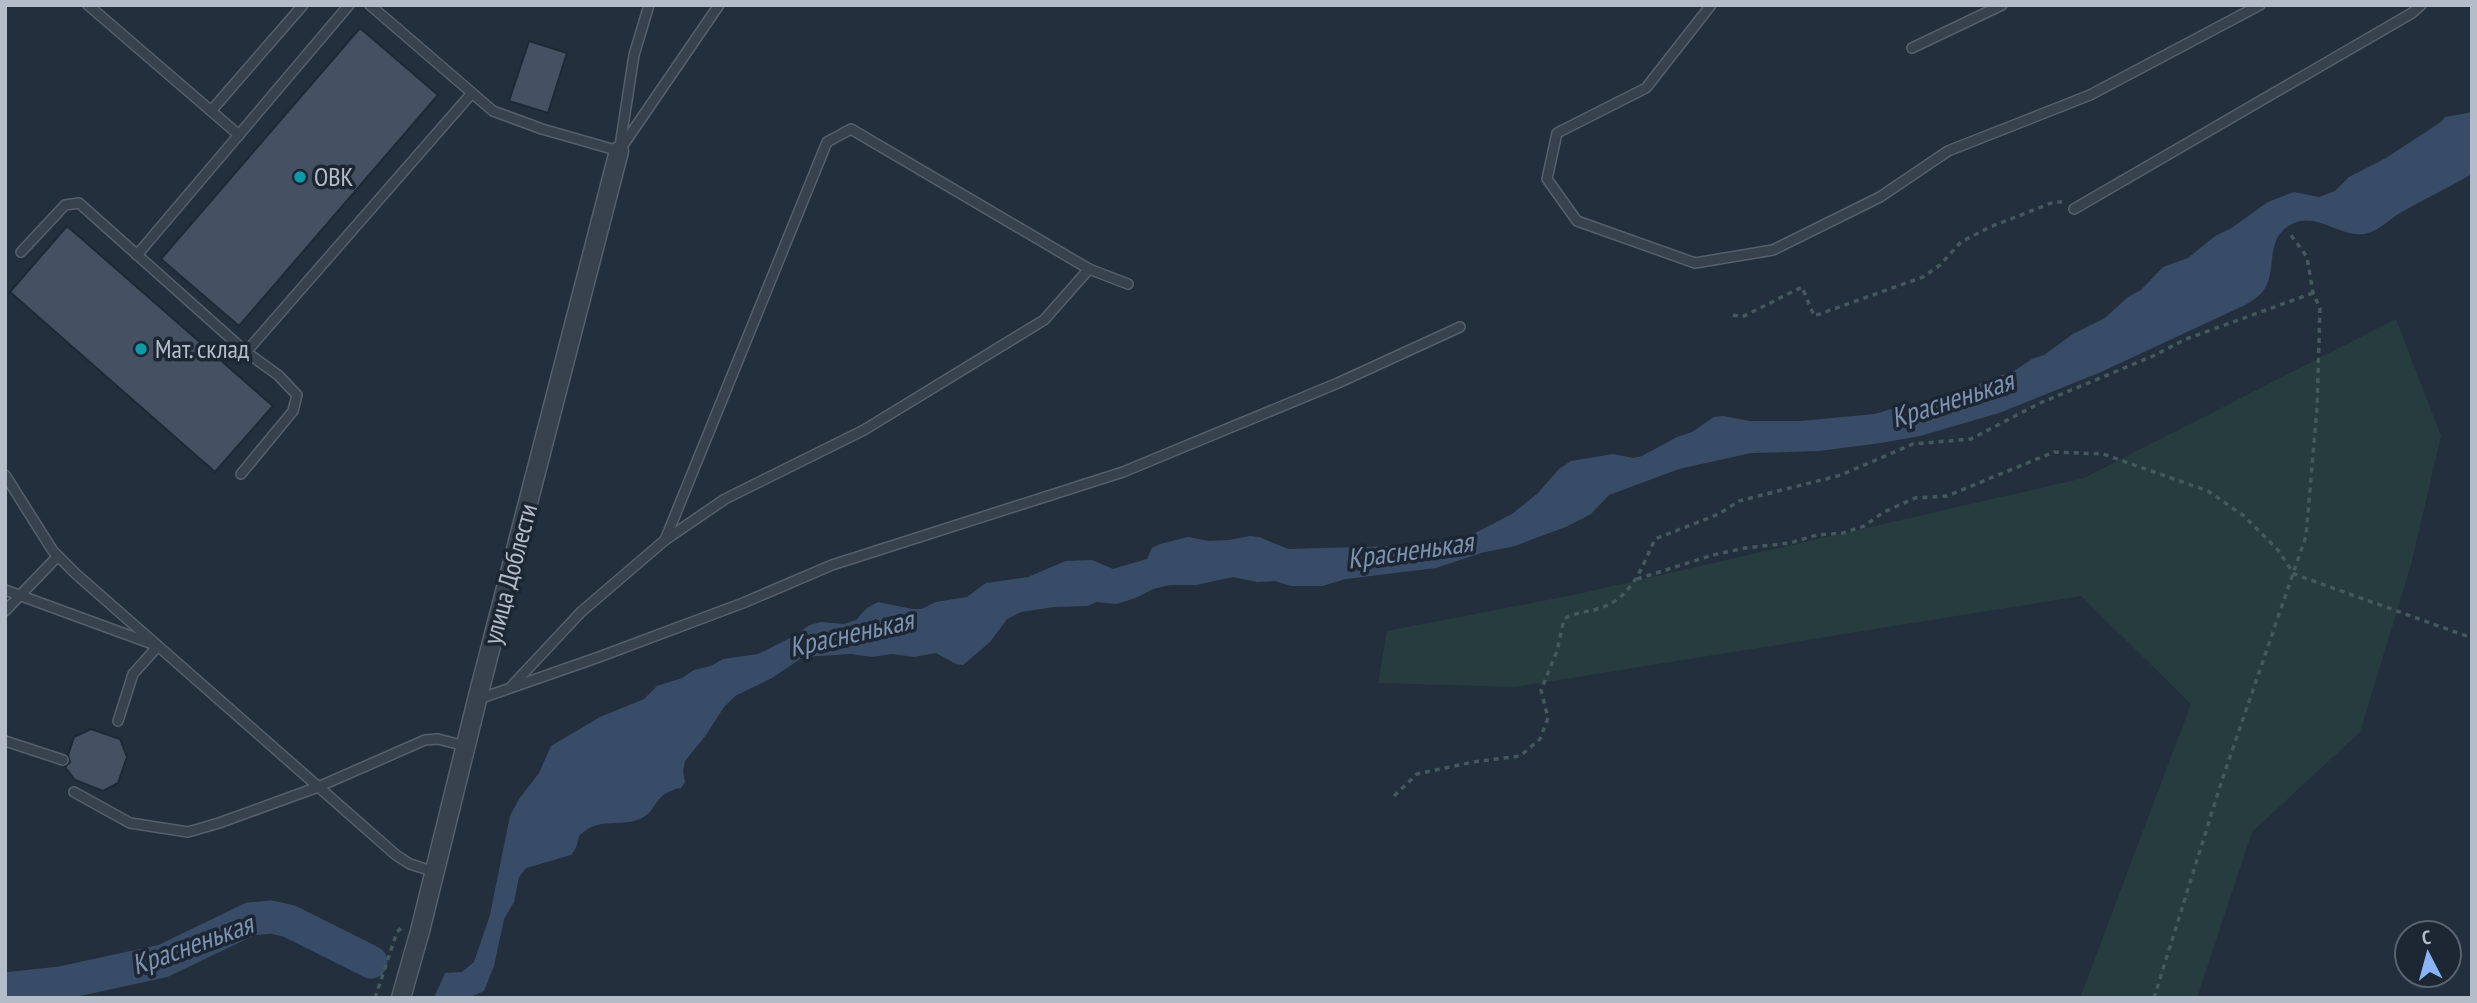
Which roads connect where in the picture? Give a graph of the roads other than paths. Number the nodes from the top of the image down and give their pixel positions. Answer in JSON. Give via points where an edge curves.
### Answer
{"nodes":[{"id":1,"x":88,"y":5,"type":"edge"},
{"id":2,"x":303,"y":5,"type":"edge"},
{"id":3,"x":349,"y":5,"type":"edge"},
{"id":4,"x":370,"y":5,"type":"edge"},
{"id":5,"x":649,"y":5,"type":"edge"},
{"id":6,"x":719,"y":5,"type":"edge"},
{"id":7,"x":1711,"y":5,"type":"edge"},
{"id":8,"x":2002,"y":5,"type":"edge"},
{"id":9,"x":2260,"y":5,"type":"edge"},
{"id":10,"x":2421,"y":5,"type":"edge"},
{"id":11,"x":1912,"y":48,"type":"dead end"},
{"id":12,"x":472,"y":93,"type":"junction"},
{"id":13,"x":211,"y":111,"type":"junction"},
{"id":14,"x":239,"y":135,"type":"junction"},
{"id":15,"x":619,"y":151,"type":"junction"},
{"id":16,"x":2074,"y":209,"type":"dead end"},
{"id":17,"x":21,"y":253,"type":"dead end"},
{"id":18,"x":137,"y":255,"type":"junction"},
{"id":19,"x":1089,"y":269,"type":"junction"},
{"id":20,"x":1128,"y":284,"type":"dead end"},
{"id":21,"x":1460,"y":327,"type":"dead end"},
{"id":22,"x":246,"y":352,"type":"junction"},
{"id":23,"x":241,"y":474,"type":"dead end"},
{"id":24,"x":5,"y":475,"type":"edge"},
{"id":25,"x":665,"y":540,"type":"junction"},
{"id":26,"x":58,"y":556,"type":"junction"},
{"id":27,"x":5,"y":590,"type":"edge"},
{"id":28,"x":20,"y":596,"type":"junction"},
{"id":29,"x":5,"y":611,"type":"edge"},
{"id":30,"x":159,"y":646,"type":"junction"},
{"id":31,"x":509,"y":689,"type":"junction"},
{"id":32,"x":477,"y":700,"type":"junction"},
{"id":33,"x":117,"y":721,"type":"dead end"},
{"id":34,"x":5,"y":741,"type":"edge"},
{"id":35,"x":465,"y":746,"type":"junction"},
{"id":36,"x":63,"y":760,"type":"dead end"},
{"id":37,"x":318,"y":787,"type":"junction"},
{"id":38,"x":74,"y":792,"type":"dead end"},
{"id":39,"x":435,"y":872,"type":"junction"},
{"id":40,"x":401,"y":998,"type":"edge"}],
"edges":[{"from":1,"to":13,"type":"lane"},
{"from":2,"to":13,"type":"lane"},
{"from":3,"to":14,"type":"lane"},
{"from":4,"to":12,"type":"lane"},
{"from":5,"to":15,"type":"lane","via":[[634,55]]},
{"from":6,"to":15,"type":"lane"},
{"from":7,"to":9,"type":"lane","via":[[1646,88],[1557,133],[1547,179],[1577,222],[1695,263],[1773,250],[1880,197],[1948,151],[2090,95]]},
{"from":8,"to":11,"type":"lane"},
{"from":10,"to":16,"type":"lane"},
{"from":12,"to":15,"type":"lane","via":[[493,111]]},
{"from":12,"to":22,"type":"lane"},
{"from":13,"to":14,"type":"lane"},
{"from":14,"to":18,"type":"lane"},
{"from":15,"to":32,"type":"street","name":"улица Доблести"},
{"from":17,"to":18,"type":"lane","via":[[65,205],[79,203]]},
{"from":18,"to":22,"type":"lane"},
{"from":19,"to":20,"type":"lane"},
{"from":19,"to":25,"type":"lane","via":[[1044,320],[864,430],[725,499]]},
{"from":19,"to":25,"type":"lane","via":[[851,130],[827,142]]},
{"from":21,"to":31,"type":"lane","via":[[1123,472],[832,565],[743,603]]},
{"from":22,"to":23,"type":"lane","via":[[297,395],[293,411]]},
{"from":24,"to":26,"type":"lane"},
{"from":25,"to":31,"type":"lane","via":[[581,612]]},
{"from":26,"to":28,"type":"lane"},
{"from":26,"to":30,"type":"lane"},
{"from":27,"to":28,"type":"lane"},
{"from":28,"to":29,"type":"lane"},
{"from":28,"to":30,"type":"lane"},
{"from":30,"to":33,"type":"lane","via":[[133,674]]},
{"from":30,"to":37,"type":"lane"},
{"from":31,"to":32,"type":"lane"},
{"from":32,"to":35,"type":"street","name":"улица Доблести"},
{"from":34,"to":36,"type":"lane"},
{"from":35,"to":37,"type":"lane","via":[[425,740]]},
{"from":35,"to":39,"type":"street","name":"улица Доблести"},
{"from":37,"to":38,"type":"lane","via":[[188,832],[130,823]]},
{"from":37,"to":39,"type":"lane","via":[[396,855]]},
{"from":39,"to":40,"type":"street","name":"улица Доблести"}]}
